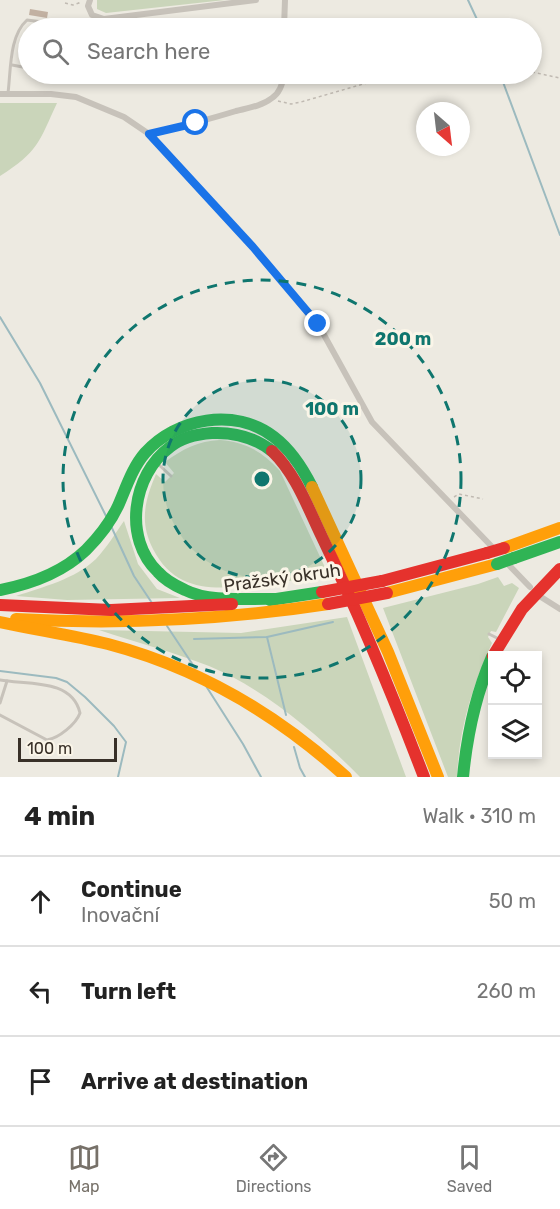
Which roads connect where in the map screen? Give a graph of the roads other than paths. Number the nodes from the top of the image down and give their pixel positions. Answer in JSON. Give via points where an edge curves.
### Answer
{"nodes":[{"id":1,"x":90,"y":0,"type":"edge"},
{"id":2,"x":254,"y":0,"type":"edge"},
{"id":3,"x":285,"y":0,"type":"edge"},
{"id":4,"x":101,"y":18,"type":"edge"},
{"id":5,"x":112,"y":18,"type":"edge"},
{"id":6,"x":284,"y":18,"type":"edge"},
{"id":7,"x":18,"y":33,"type":"edge"},
{"id":8,"x":12,"y":66,"type":"junction"},
{"id":9,"x":18,"y":67,"type":"edge"},
{"id":10,"x":282,"y":84,"type":"edge"},
{"id":11,"x":0,"y":94,"type":"edge"},
{"id":12,"x":8,"y":94,"type":"junction"},
{"id":13,"x":149,"y":134,"type":"junction"},
{"id":14,"x":154,"y":461,"type":"junction"},
{"id":15,"x":171,"y":476,"type":"dead end"},
{"id":16,"x":560,"y":528,"type":"edge"},
{"id":17,"x":560,"y":542,"type":"edge"},
{"id":18,"x":560,"y":569,"type":"edge"},
{"id":19,"x":530,"y":587,"type":"dead end"},
{"id":20,"x":0,"y":590,"type":"edge"},
{"id":21,"x":541,"y":597,"type":"dead end"},
{"id":22,"x":275,"y":599,"type":"junction"},
{"id":23,"x":0,"y":605,"type":"edge"},
{"id":24,"x":560,"y":609,"type":"edge"},
{"id":25,"x":0,"y":620,"type":"edge"},
{"id":26,"x":494,"y":651,"type":"edge"},
{"id":27,"x":488,"y":668,"type":"edge"},
{"id":28,"x":0,"y":680,"type":"edge"},
{"id":29,"x":7,"y":681,"type":"junction"},
{"id":30,"x":0,"y":703,"type":"edge"},
{"id":31,"x":0,"y":715,"type":"edge"},
{"id":32,"x":346,"y":777,"type":"edge"},
{"id":33,"x":424,"y":777,"type":"edge"},
{"id":34,"x":438,"y":777,"type":"edge"},
{"id":35,"x":463,"y":777,"type":"edge"}],
"edges":[{"from":1,"to":4,"type":"street","via":[[92,15]]},
{"from":2,"to":5,"type":"street"},
{"from":3,"to":6,"type":"street"},
{"from":7,"to":8,"type":"lane"},
{"from":8,"to":9,"type":"lane"},
{"from":8,"to":12,"type":"lane"},
{"from":10,"to":13,"type":"street","via":[[272,99],[259,104]]},
{"from":11,"to":12,"type":"street"},
{"from":12,"to":13,"type":"street","via":[[76,97],[124,117]]},
{"from":13,"to":19,"type":"street","via":[[318,324],[372,422]]},
{"from":14,"to":15,"type":"lane"},
{"from":14,"to":22,"type":"highway","via":[[139,490],[135,515],[139,541],[153,566],[174,584],[193,592]]},
{"from":14,"to":33,"type":"highway","via":[[182,440],[219,432],[257,441],[282,462],[349,595]]},
{"from":16,"to":22,"type":"highway","name":"Pražský okruh","bridge":true,"via":[[504,548],[382,581]]},
{"from":17,"to":25,"type":"highway","name":"Pražský okruh","bridge":true,"via":[[497,564],[328,604],[176,621]]},
{"from":18,"to":26,"type":"highway","via":[[495,637]]},
{"from":20,"to":34,"type":"highway","via":[[45,578],[77,564],[107,526],[140,459],[158,440],[181,427],[206,420],[232,420],[257,427],[292,454],[306,476],[390,657]]},
{"from":21,"to":24,"type":"street"},
{"from":22,"to":23,"type":"highway","name":"Pražský okruh","via":[[145,609]]},
{"from":25,"to":32,"type":"highway","via":[[107,644],[193,674],[288,729]]},
{"from":27,"to":35,"type":"highway","via":[[472,715]]},
{"from":28,"to":29,"type":"lane"},
{"from":29,"to":30,"type":"lane"},
{"from":29,"to":31,"type":"lane","via":[[58,688],[76,703],[80,716],[57,737],[47,740]]}]}
